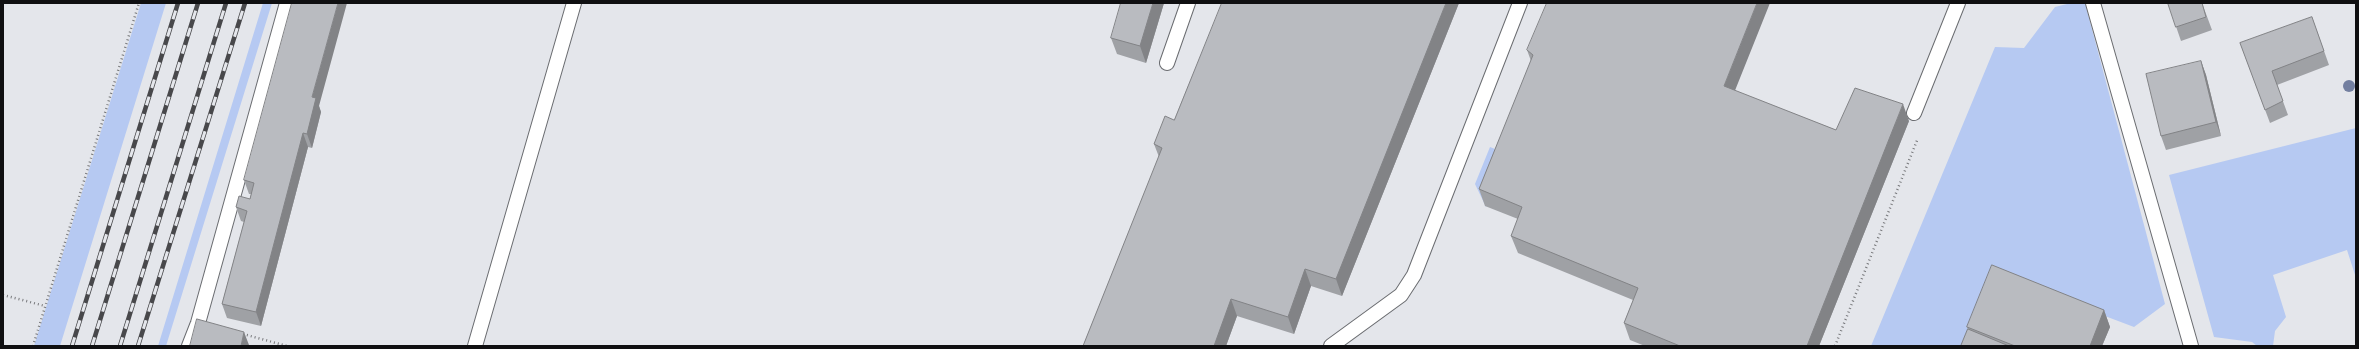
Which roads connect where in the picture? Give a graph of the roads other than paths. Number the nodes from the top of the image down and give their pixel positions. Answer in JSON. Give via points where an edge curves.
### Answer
{"nodes":[{"id":1,"x":287,"y":3,"type":"edge"},
{"id":2,"x":574,"y":3,"type":"edge"},
{"id":3,"x":1188,"y":3,"type":"edge"},
{"id":4,"x":1520,"y":3,"type":"edge"},
{"id":5,"x":1958,"y":3,"type":"edge"},
{"id":6,"x":2093,"y":3,"type":"edge"},
{"id":7,"x":1167,"y":63,"type":"dead end"},
{"id":8,"x":1914,"y":113,"type":"road end"},
{"id":9,"x":189,"y":346,"type":"edge"},
{"id":10,"x":475,"y":346,"type":"edge"},
{"id":11,"x":1331,"y":346,"type":"edge"},
{"id":12,"x":2191,"y":346,"type":"edge"}],
"edges":[{"from":1,"to":9,"type":"lane","via":[[200,315]]},
{"from":2,"to":10,"type":"lane"},
{"from":3,"to":7,"type":"lane"},
{"from":4,"to":11,"type":"lane","via":[[1414,275],[1401,295]]},
{"from":5,"to":8,"type":"lane"},
{"from":6,"to":12,"type":"lane"}]}
